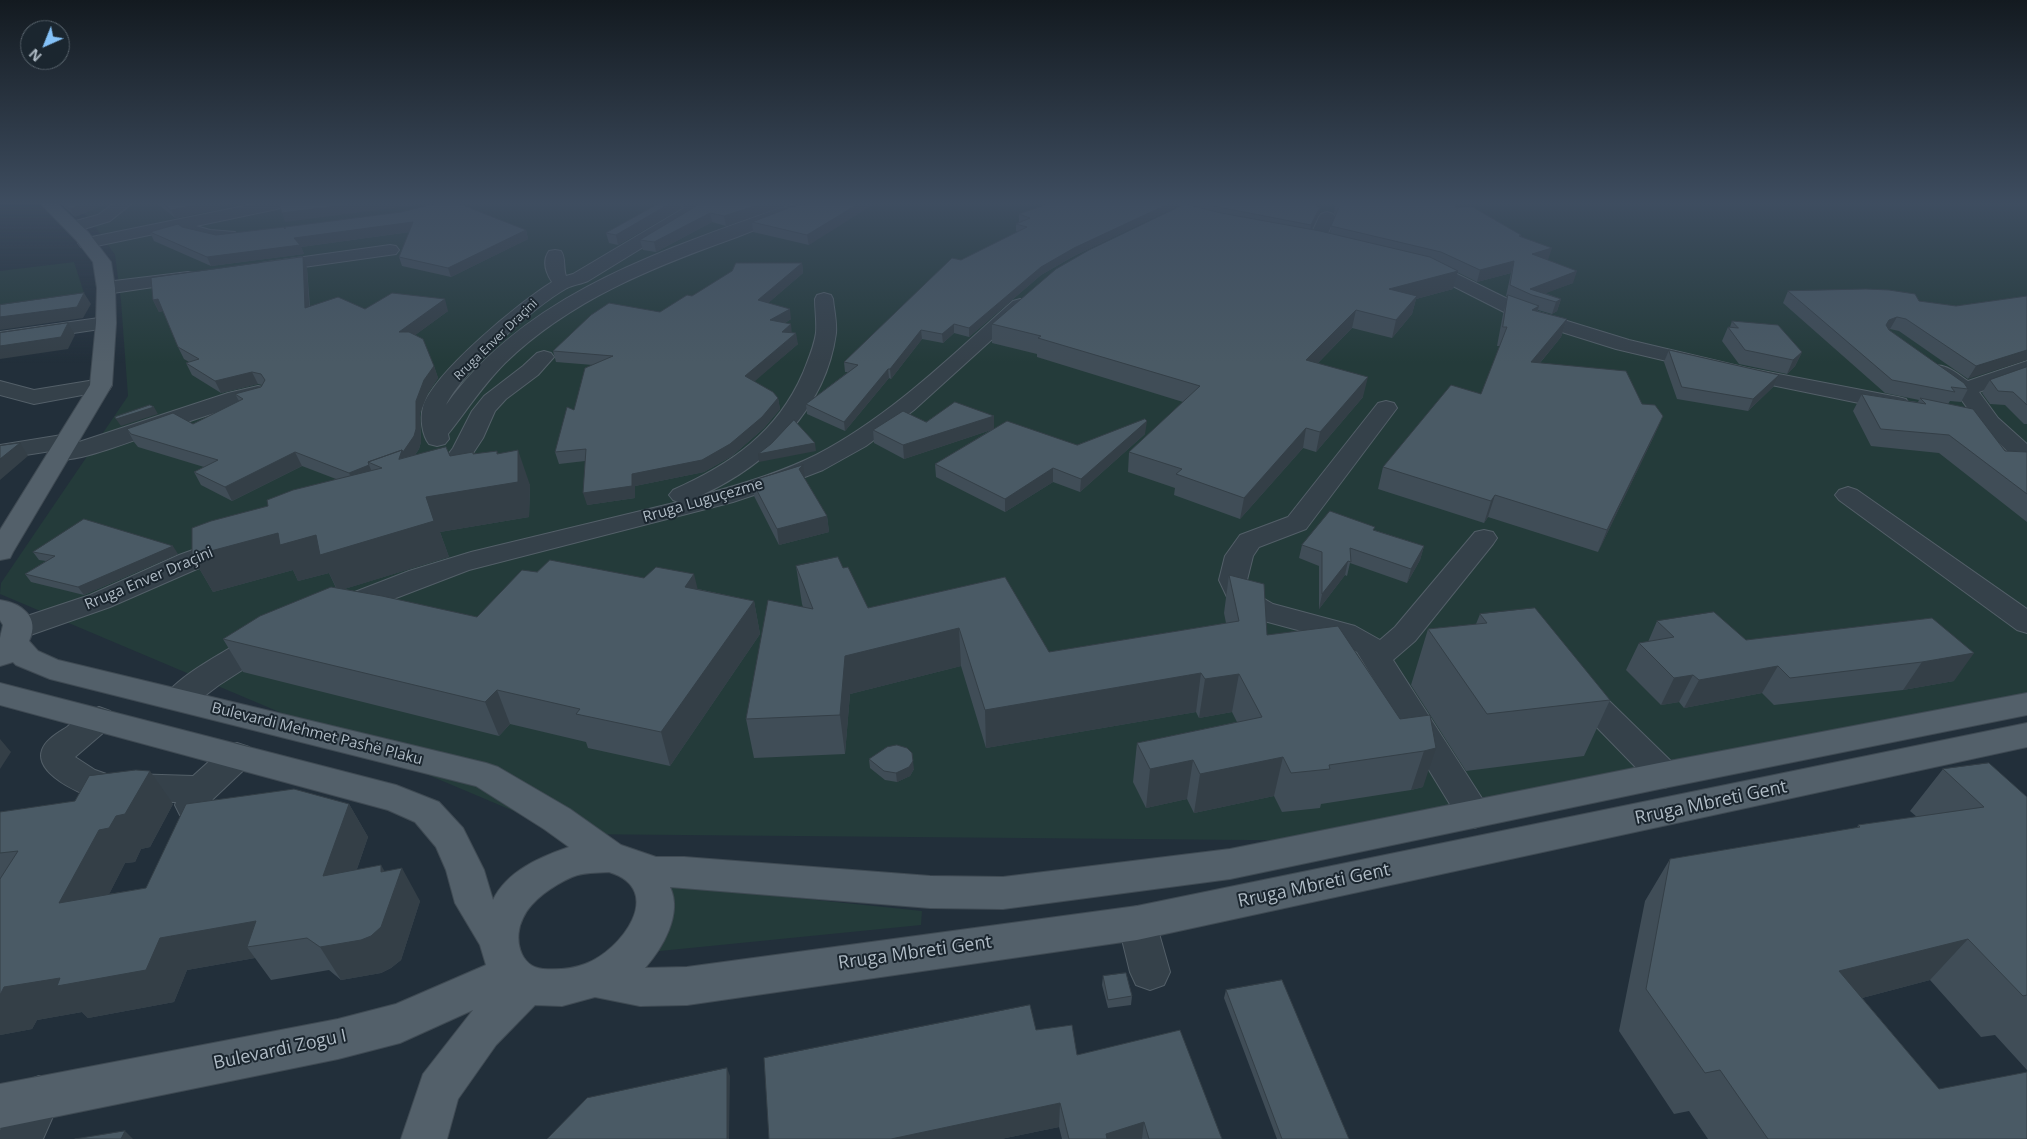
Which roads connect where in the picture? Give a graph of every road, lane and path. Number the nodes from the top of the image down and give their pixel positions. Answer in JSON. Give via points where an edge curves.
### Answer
{"nodes":[{"id":1,"x":98,"y":257,"type":"edge"},
{"id":2,"x":339,"y":257,"type":"edge"},
{"id":3,"x":555,"y":257,"type":"edge"},
{"id":4,"x":615,"y":257,"type":"edge"},
{"id":5,"x":659,"y":257,"type":"edge"},
{"id":6,"x":1403,"y":261,"type":"edge"},
{"id":7,"x":247,"y":270,"type":"edge"},
{"id":8,"x":207,"y":275,"type":"edge"},
{"id":9,"x":562,"y":283,"type":"junction"},
{"id":10,"x":106,"y":288,"type":"junction"},
{"id":11,"x":1040,"y":288,"type":"edge"},
{"id":12,"x":824,"y":299,"type":"dead end"},
{"id":13,"x":19,"y":319,"type":"edge"},
{"id":14,"x":106,"y":323,"type":"junction"},
{"id":15,"x":2,"y":338,"type":"edge"},
{"id":16,"x":544,"y":357,"type":"dead end"},
{"id":17,"x":1920,"y":358,"type":"edge"},
{"id":18,"x":2027,"y":367,"type":"edge"},
{"id":19,"x":0,"y":388,"type":"edge"},
{"id":20,"x":100,"y":388,"type":"junction"},
{"id":21,"x":1966,"y":390,"type":"junction"},
{"id":22,"x":258,"y":393,"type":"edge"},
{"id":23,"x":1913,"y":407,"type":"edge"},
{"id":24,"x":1386,"y":408,"type":"dead end"},
{"id":25,"x":0,"y":409,"type":"edge"},
{"id":26,"x":1932,"y":412,"type":"edge"},
{"id":27,"x":1990,"y":423,"type":"junction"},
{"id":28,"x":436,"y":433,"type":"junction"},
{"id":29,"x":64,"y":447,"type":"junction"},
{"id":30,"x":0,"y":452,"type":"edge"},
{"id":31,"x":2027,"y":457,"type":"edge"},
{"id":32,"x":434,"y":469,"type":"junction"},
{"id":33,"x":477,"y":470,"type":"edge"},
{"id":34,"x":1848,"y":495,"type":"dead end"},
{"id":35,"x":628,"y":521,"type":"junction"},
{"id":36,"x":249,"y":537,"type":"edge"},
{"id":37,"x":1484,"y":538,"type":"dead end"},
{"id":38,"x":4,"y":539,"type":"edge"},
{"id":39,"x":315,"y":619,"type":"edge"},
{"id":40,"x":2027,"y":623,"type":"edge"},
{"id":41,"x":290,"y":630,"type":"edge"},
{"id":42,"x":8,"y":634,"type":"edge"},
{"id":43,"x":1375,"y":657,"type":"junction"},
{"id":44,"x":0,"y":694,"type":"edge"},
{"id":45,"x":179,"y":700,"type":"junction"},
{"id":46,"x":1590,"y":702,"type":"edge"},
{"id":47,"x":2027,"y":704,"type":"edge"},
{"id":48,"x":99,"y":719,"type":"junction"},
{"id":49,"x":2027,"y":736,"type":"edge"},
{"id":50,"x":236,"y":756,"type":"junction"},
{"id":51,"x":1664,"y":774,"type":"junction"},
{"id":52,"x":200,"y":790,"type":"junction"},
{"id":53,"x":1474,"y":814,"type":"junction"},
{"id":54,"x":179,"y":831,"type":"edge"},
{"id":55,"x":621,"y":861,"type":"junction"},
{"id":56,"x":1137,"y":923,"type":"junction"},
{"id":57,"x":512,"y":965,"type":"junction"},
{"id":58,"x":1150,"y":972,"type":"dead end"},
{"id":59,"x":595,"y":979,"type":"junction"},
{"id":60,"x":20,"y":1102,"type":"edge"},
{"id":61,"x":19,"y":1139,"type":"edge"},
{"id":62,"x":424,"y":1139,"type":"edge"}],
"edges":[{"from":1,"to":10,"type":"main road","via":[[102,262]]},
{"from":2,"to":7,"type":"street"},
{"from":3,"to":9,"type":"street","via":[[554,267]]},
{"from":4,"to":9,"type":"street","name":"Rruga Enver Draçini","via":[[582,277]]},
{"from":5,"to":28,"type":"street","name":"Rruga Enver Draçini","via":[[620,274],[551,314],[470,389]]},
{"from":6,"to":23,"type":"street","via":[[1432,269],[1521,312],[1747,374]]},
{"from":8,"to":10,"type":"street"},
{"from":9,"to":28,"type":"street","name":"Rruga Enver Draçini","via":[[515,318],[458,374],[435,406]]},
{"from":10,"to":14,"type":"main road"},
{"from":11,"to":35,"type":"street","name":"Rruga Luguçezme","via":[[904,407],[871,433],[833,456],[736,494],[679,511]]},
{"from":12,"to":35,"type":"street","via":[[826,331],[814,375],[794,414],[771,441],[736,469]]},
{"from":13,"to":15,"type":"street","via":[[12,331]]},
{"from":14,"to":15,"type":"street"},
{"from":14,"to":20,"type":"main road"},
{"from":16,"to":32,"type":"street","via":[[486,407],[458,460]]},
{"from":17,"to":21,"type":"street"},
{"from":18,"to":21,"type":"street"},
{"from":19,"to":20,"type":"street","via":[[34,397]]},
{"from":20,"to":25,"type":"street"},
{"from":20,"to":29,"type":"main road"},
{"from":21,"to":27,"type":"street"},
{"from":22,"to":29,"type":"street","via":[[100,444]]},
{"from":24,"to":43,"type":"street","via":[[1297,523],[1250,541],[1239,556],[1233,580],[1237,591],[1246,600],[1264,610],[1345,633],[1368,645]]},
{"from":26,"to":27,"type":"street"},
{"from":27,"to":31,"type":"street"},
{"from":28,"to":32,"type":"street","name":"Rruga Enver Draçini"},
{"from":29,"to":30,"type":"street"},
{"from":29,"to":38,"type":"main road"},
{"from":32,"to":33,"type":"street"},
{"from":34,"to":40,"type":"street"},
{"from":35,"to":39,"type":"street","name":"Rruga Luguçezme","via":[[418,576]]},
{"from":36,"to":42,"type":"street","name":"Rruga Enver Draçini","via":[[100,602]]},
{"from":37,"to":43,"type":"street","via":[[1405,634]]},
{"from":41,"to":45,"type":"street","via":[[206,670]]},
{"from":42,"to":45,"type":"main road","name":"Bulevardi Mehmet Pashë Plaku","via":[[20,653],[35,663]]},
{"from":43,"to":53,"type":"street"},
{"from":44,"to":48,"type":"main road"},
{"from":45,"to":55,"type":"main road","name":"Bulevardi Mehmet Pashë Plaku","via":[[486,776]]},
{"from":46,"to":51,"type":"street"},
{"from":47,"to":51,"type":"main road"},
{"from":48,"to":50,"type":"main road"},
{"from":48,"to":52,"type":"street","via":[[58,751],[58,762],[72,773],[111,788]]},
{"from":49,"to":56,"type":"main road","name":"Rruga Mbreti Gent"},
{"from":50,"to":52,"type":"street"},
{"from":50,"to":57,"type":"main road","via":[[396,799],[427,812],[450,838],[465,870],[474,903]]},
{"from":51,"to":53,"type":"main road"},
{"from":52,"to":54,"type":"street"},
{"from":53,"to":55,"type":"main road","via":[[1230,864],[1002,893],[930,892],[656,872]]},
{"from":55,"to":57,"type":"main road","via":[[584,858],[559,866],[536,879],[516,897],[503,918]]},
{"from":55,"to":59,"type":"main road","via":[[646,876],[655,891],[655,910],[649,930],[637,949],[618,966]]},
{"from":56,"to":58,"type":"street"},
{"from":56,"to":59,"type":"main road","name":"Rruga Mbreti Gent","via":[[687,986],[640,987]]},
{"from":57,"to":59,"type":"main road","via":[[556,988]]},
{"from":57,"to":60,"type":"main road","name":"Bulevardi Zogu I","via":[[400,1023],[338,1039]]},
{"from":57,"to":62,"type":"main road","via":[[481,1031],[439,1090]]},
{"from":60,"to":61,"type":"street","name":"Bulevardi Zogu I"}]}
